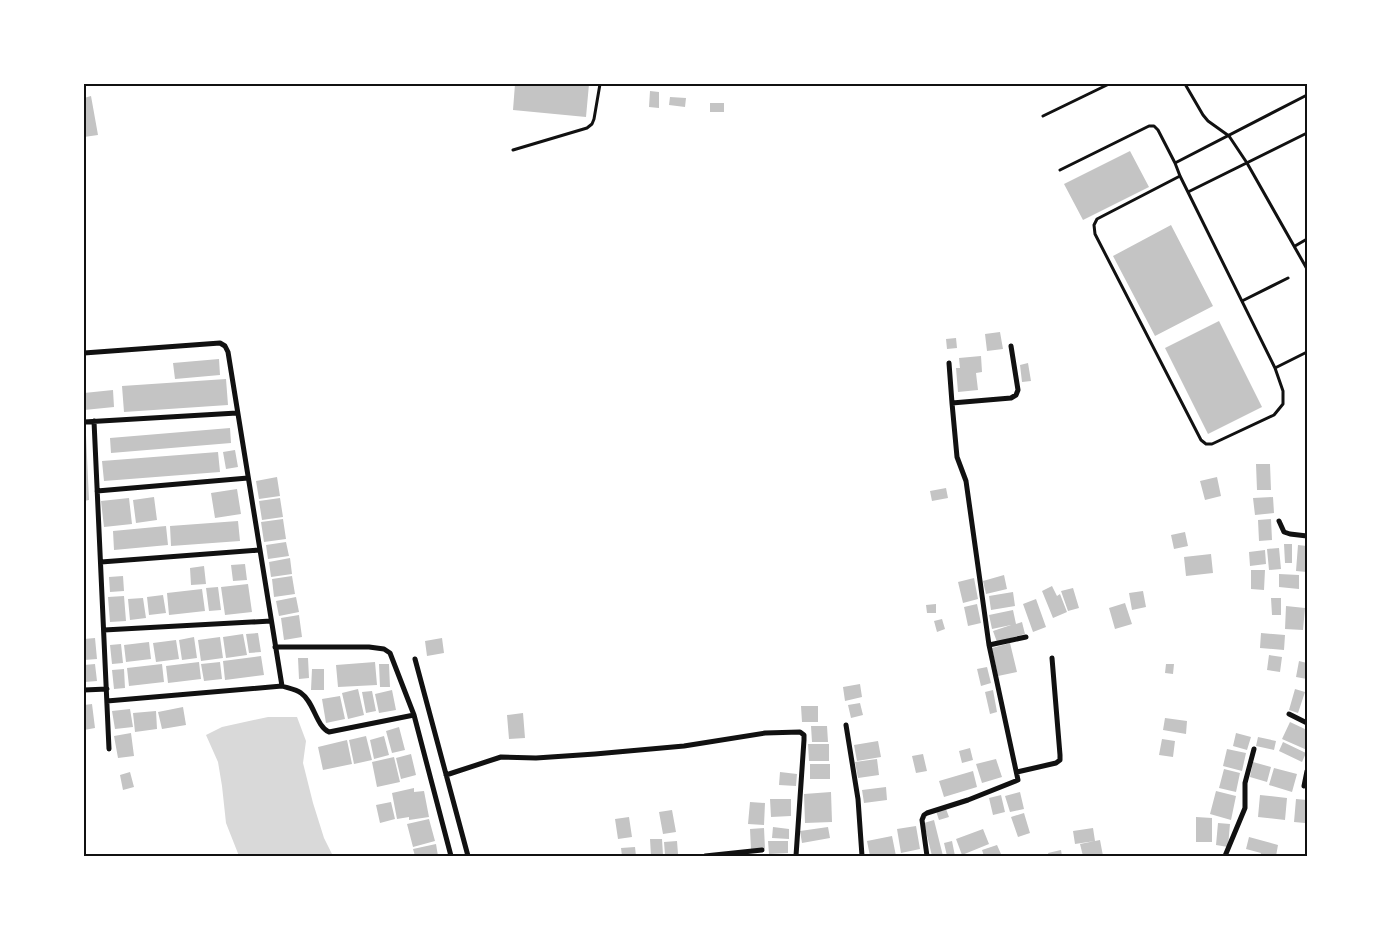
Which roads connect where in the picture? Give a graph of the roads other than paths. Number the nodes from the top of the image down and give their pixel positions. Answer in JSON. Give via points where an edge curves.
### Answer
{"nodes":[{"id":1,"x":600,"y":84,"type":"edge"},
{"id":2,"x":1108,"y":84,"type":"edge"},
{"id":3,"x":1185,"y":84,"type":"edge"},
{"id":4,"x":1307,"y":96,"type":"edge"},
{"id":5,"x":1043,"y":116,"type":"dead end"},
{"id":6,"x":1307,"y":133,"type":"edge"},
{"id":7,"x":1229,"y":136,"type":"junction"},
{"id":8,"x":513,"y":150,"type":"dead end"},
{"id":9,"x":1175,"y":163,"type":"junction"},
{"id":10,"x":1247,"y":163,"type":"junction"},
{"id":11,"x":1060,"y":170,"type":"dead end"},
{"id":12,"x":1180,"y":176,"type":"junction"},
{"id":13,"x":1188,"y":192,"type":"junction"},
{"id":14,"x":1307,"y":239,"type":"edge"},
{"id":15,"x":1294,"y":246,"type":"junction"},
{"id":16,"x":1307,"y":269,"type":"edge"},
{"id":17,"x":1288,"y":278,"type":"dead end"},
{"id":18,"x":1242,"y":301,"type":"junction"},
{"id":19,"x":1011,"y":346,"type":"dead end"},
{"id":20,"x":1307,"y":352,"type":"edge"},
{"id":21,"x":84,"y":354,"type":"edge"},
{"id":22,"x":949,"y":363,"type":"dead end"},
{"id":23,"x":1275,"y":368,"type":"junction"},
{"id":24,"x":952,"y":404,"type":"junction"},
{"id":25,"x":237,"y":413,"type":"junction"},
{"id":26,"x":94,"y":421,"type":"junction"},
{"id":27,"x":84,"y":422,"type":"edge"},
{"id":28,"x":248,"y":478,"type":"junction"},
{"id":29,"x":97,"y":491,"type":"junction"},
{"id":30,"x":1279,"y":521,"type":"dead end"},
{"id":31,"x":1307,"y":536,"type":"edge"},
{"id":32,"x":259,"y":550,"type":"junction"},
{"id":33,"x":101,"y":562,"type":"junction"},
{"id":34,"x":271,"y":621,"type":"junction"},
{"id":35,"x":104,"y":630,"type":"junction"},
{"id":36,"x":1026,"y":637,"type":"dead end"},
{"id":37,"x":989,"y":645,"type":"junction"},
{"id":38,"x":276,"y":648,"type":"junction"},
{"id":39,"x":1052,"y":658,"type":"dead end"},
{"id":40,"x":415,"y":659,"type":"dead end"},
{"id":41,"x":282,"y":686,"type":"junction"},
{"id":42,"x":106,"y":689,"type":"junction"},
{"id":43,"x":84,"y":690,"type":"edge"},
{"id":44,"x":107,"y":702,"type":"junction"},
{"id":45,"x":1290,"y":714,"type":"dead end"},
{"id":46,"x":414,"y":715,"type":"junction"},
{"id":47,"x":1307,"y":723,"type":"edge"},
{"id":48,"x":846,"y":725,"type":"dead end"},
{"id":49,"x":109,"y":749,"type":"dead end"},
{"id":50,"x":1254,"y":749,"type":"dead end"},
{"id":51,"x":1307,"y":771,"type":"edge"},
{"id":52,"x":1017,"y":772,"type":"junction"},
{"id":53,"x":446,"y":775,"type":"junction"},
{"id":54,"x":1304,"y":786,"type":"dead end"},
{"id":55,"x":762,"y":850,"type":"dead end"},
{"id":56,"x":452,"y":856,"type":"edge"},
{"id":57,"x":468,"y":856,"type":"edge"},
{"id":58,"x":704,"y":856,"type":"edge"},
{"id":59,"x":796,"y":856,"type":"edge"},
{"id":60,"x":862,"y":856,"type":"edge"},
{"id":61,"x":927,"y":856,"type":"edge"},
{"id":62,"x":1225,"y":856,"type":"edge"}],
"edges":[{"from":1,"to":8,"type":"lane","via":[[594,119],[587,128]]},
{"from":2,"to":5,"type":"lane"},
{"from":3,"to":7,"type":"lane","via":[[1208,121]]},
{"from":4,"to":7,"type":"lane"},
{"from":6,"to":10,"type":"lane"},
{"from":7,"to":9,"type":"lane"},
{"from":7,"to":10,"type":"lane"},
{"from":9,"to":11,"type":"lane","via":[[1158,130],[1149,126]]},
{"from":9,"to":12,"type":"lane"},
{"from":10,"to":13,"type":"lane"},
{"from":10,"to":15,"type":"lane"},
{"from":12,"to":13,"type":"lane"},
{"from":12,"to":23,"type":"lane","via":[[1097,219],[1094,225],[1095,234],[1201,440],[1212,444],[1274,415],[1284,404]]},
{"from":13,"to":18,"type":"lane"},
{"from":14,"to":15,"type":"lane"},
{"from":15,"to":16,"type":"lane"},
{"from":17,"to":18,"type":"lane"},
{"from":18,"to":23,"type":"lane"},
{"from":19,"to":24,"type":"street","via":[[1016,395]]},
{"from":20,"to":23,"type":"lane"},
{"from":21,"to":25,"type":"street","via":[[220,344],[228,352]]},
{"from":22,"to":24,"type":"street"},
{"from":24,"to":37,"type":"street"},
{"from":25,"to":26,"type":"street"},
{"from":25,"to":28,"type":"street"},
{"from":26,"to":27,"type":"street"},
{"from":26,"to":29,"type":"street"},
{"from":28,"to":29,"type":"street"},
{"from":28,"to":32,"type":"street"},
{"from":29,"to":33,"type":"street"},
{"from":30,"to":31,"type":"street","via":[[1284,532]]},
{"from":32,"to":33,"type":"street"},
{"from":32,"to":34,"type":"street"},
{"from":33,"to":35,"type":"street"},
{"from":34,"to":35,"type":"street"},
{"from":34,"to":38,"type":"street"},
{"from":35,"to":42,"type":"street"},
{"from":36,"to":37,"type":"street"},
{"from":37,"to":52,"type":"street"},
{"from":38,"to":41,"type":"street"},
{"from":38,"to":46,"type":"street","via":[[384,649],[390,653]]},
{"from":39,"to":52,"type":"street","via":[[1060,760]]},
{"from":40,"to":53,"type":"street"},
{"from":41,"to":44,"type":"street"},
{"from":41,"to":46,"type":"street","via":[[300,692],[310,702],[323,728],[329,732]]},
{"from":42,"to":43,"type":"street"},
{"from":42,"to":44,"type":"street"},
{"from":44,"to":49,"type":"street"},
{"from":45,"to":47,"type":"street"},
{"from":46,"to":56,"type":"street"},
{"from":48,"to":60,"type":"street","via":[[858,799]]},
{"from":50,"to":62,"type":"street","via":[[1244,784],[1245,808]]},
{"from":51,"to":54,"type":"street"},
{"from":52,"to":61,"type":"street","via":[[1018,780],[924,815],[922,823]]},
{"from":53,"to":57,"type":"street"},
{"from":53,"to":59,"type":"street","via":[[501,757],[595,754],[684,746],[765,733],[800,732],[804,740]]},
{"from":55,"to":58,"type":"street"}]}
